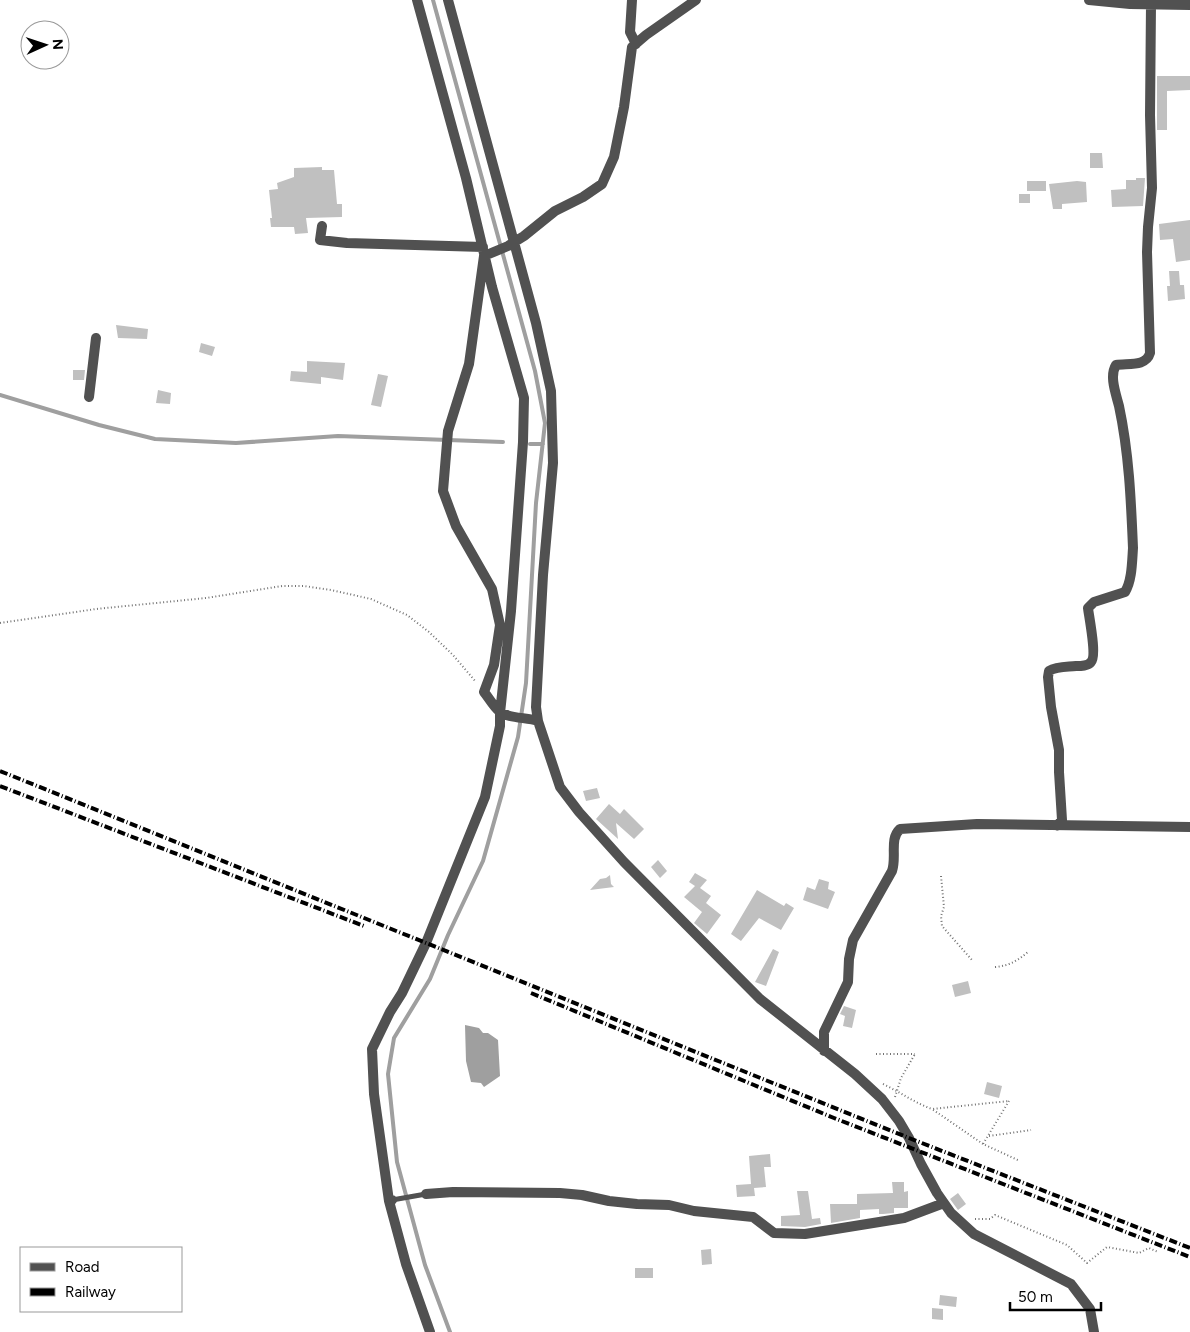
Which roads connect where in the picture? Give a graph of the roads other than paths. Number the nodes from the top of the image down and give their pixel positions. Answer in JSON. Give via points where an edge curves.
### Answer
{"nodes":[{"id":1,"x":417,"y":0,"type":"edge"},
{"id":2,"x":448,"y":0,"type":"edge"},
{"id":3,"x":632,"y":0,"type":"edge"},
{"id":4,"x":696,"y":0,"type":"edge"},
{"id":5,"x":1089,"y":0,"type":"edge"},
{"id":6,"x":1151,"y":4,"type":"junction"},
{"id":7,"x":1190,"y":5,"type":"edge"},
{"id":8,"x":636,"y":44,"type":"junction"},
{"id":9,"x":322,"y":226,"type":"dead end"},
{"id":10,"x":512,"y":244,"type":"junction"},
{"id":11,"x":486,"y":252,"type":"junction"},
{"id":12,"x":96,"y":338,"type":"dead end"},
{"id":13,"x":89,"y":398,"type":"dead end"},
{"id":14,"x":504,"y":714,"type":"junction"},
{"id":15,"x":534,"y":719,"type":"junction"},
{"id":16,"x":1057,"y":826,"type":"junction"},
{"id":17,"x":1190,"y":827,"type":"edge"},
{"id":18,"x":824,"y":1051,"type":"junction"},
{"id":19,"x":426,"y":1194,"type":"joint"},
{"id":20,"x":391,"y":1200,"type":"junction"},
{"id":21,"x":944,"y":1203,"type":"junction"},
{"id":22,"x":430,"y":1332,"type":"edge"},
{"id":23,"x":1094,"y":1332,"type":"edge"}],
"edges":[{"from":1,"to":11,"type":"street"},
{"from":2,"to":10,"type":"street"},
{"from":3,"to":8,"type":"street","via":[[630,32]]},
{"from":4,"to":8,"type":"street"},
{"from":5,"to":6,"type":"street"},
{"from":6,"to":7,"type":"street"},
{"from":6,"to":16,"type":"street","via":[[1150,353],[1144,362],[1116,365],[1113,378],[1130,476],[1132,559],[1125,592],[1094,602],[1088,608],[1094,658],[1085,666],[1049,671],[1050,700],[1059,750],[1062,820]]},
{"from":8,"to":10,"type":"street","via":[[632,47],[614,157],[602,184],[555,211]]},
{"from":9,"to":11,"type":"street","via":[[320,240]]},
{"from":10,"to":11,"type":"street"},
{"from":10,"to":15,"type":"street","via":[[536,323],[551,391],[553,463],[542,575]]},
{"from":11,"to":14,"type":"street","via":[[524,398]]},
{"from":11,"to":14,"type":"street","via":[[469,364],[448,431],[443,491],[456,526],[492,589],[500,625],[494,665],[484,692]]},
{"from":12,"to":13,"type":"street"},
{"from":14,"to":15,"type":"street"},
{"from":14,"to":20,"type":"street","via":[[485,797],[429,936],[372,1049],[374,1094]]},
{"from":15,"to":18,"type":"street","via":[[560,787],[580,812],[624,862],[760,999]]},
{"from":16,"to":17,"type":"street"},
{"from":16,"to":18,"type":"street","via":[[977,824],[900,829],[894,838],[895,863],[892,871],[854,940],[848,982],[824,1032]]},
{"from":18,"to":21,"type":"street","via":[[882,1098],[899,1121]]},
{"from":19,"to":20,"type":"lane"},
{"from":19,"to":21,"type":"street","via":[[582,1195],[608,1201],[669,1205],[753,1217],[774,1233],[797,1234],[904,1218]]},
{"from":20,"to":22,"type":"street","via":[[406,1264]]},
{"from":21,"to":23,"type":"street","via":[[974,1234],[1071,1284],[1090,1309]]}]}
